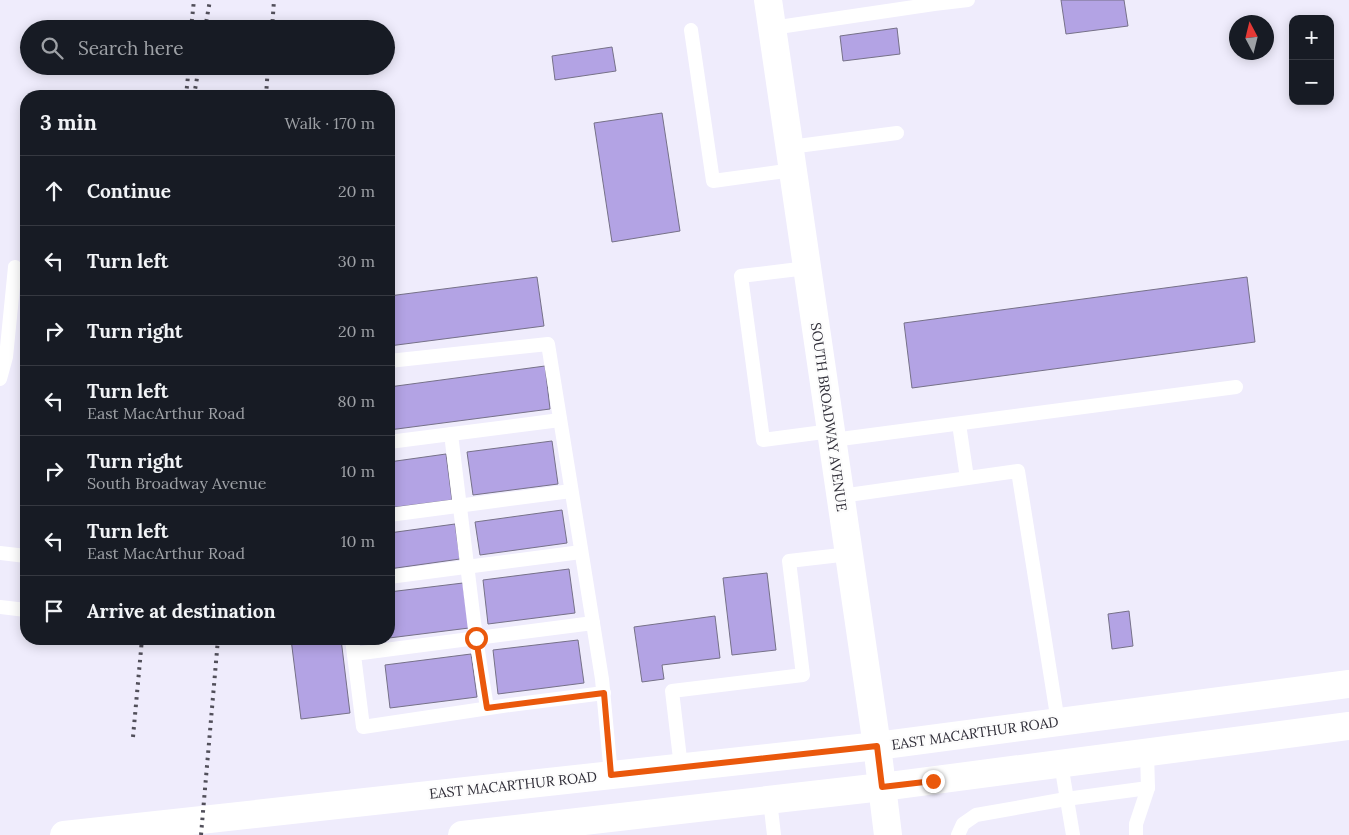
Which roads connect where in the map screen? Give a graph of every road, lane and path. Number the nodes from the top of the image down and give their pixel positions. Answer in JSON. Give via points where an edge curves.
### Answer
{"nodes":[{"id":1,"x":768,"y":0,"type":"edge"},
{"id":2,"x":968,"y":0,"type":"edge"},
{"id":3,"x":882,"y":6,"type":"edge"},
{"id":4,"x":772,"y":28,"type":"junction"},
{"id":5,"x":691,"y":30,"type":"dead end"},
{"id":6,"x":897,"y":133,"type":"dead end"},
{"id":7,"x":791,"y":159,"type":"junction"},
{"id":8,"x":15,"y":267,"type":"dead end"},
{"id":9,"x":807,"y":268,"type":"junction"},
{"id":10,"x":395,"y":360,"type":"edge"},
{"id":11,"x":0,"y":379,"type":"edge"},
{"id":12,"x":1236,"y":387,"type":"dead end"},
{"id":13,"x":560,"y":420,"type":"junction"},
{"id":14,"x":959,"y":424,"type":"junction"},
{"id":15,"x":451,"y":434,"type":"junction"},
{"id":16,"x":832,"y":436,"type":"junction"},
{"id":17,"x":395,"y":441,"type":"edge"},
{"id":18,"x":967,"y":478,"type":"junction"},
{"id":19,"x":571,"y":491,"type":"junction"},
{"id":20,"x":841,"y":496,"type":"junction"},
{"id":21,"x":459,"y":506,"type":"junction"},
{"id":22,"x":395,"y":514,"type":"edge"},
{"id":23,"x":581,"y":552,"type":"junction"},
{"id":24,"x":0,"y":553,"type":"edge"},
{"id":25,"x":849,"y":554,"type":"junction"},
{"id":26,"x":20,"y":555,"type":"edge"},
{"id":27,"x":468,"y":567,"type":"junction"},
{"id":28,"x":395,"y":576,"type":"edge"},
{"id":29,"x":0,"y":607,"type":"edge"},
{"id":30,"x":20,"y":609,"type":"edge"},
{"id":31,"x":593,"y":623,"type":"junction"},
{"id":32,"x":476,"y":638,"type":"junction"},
{"id":33,"x":353,"y":645,"type":"edge"},
{"id":34,"x":354,"y":654,"type":"junction"},
{"id":35,"x":1349,"y":684,"type":"edge"},
{"id":36,"x":604,"y":693,"type":"junction"},
{"id":37,"x":487,"y":708,"type":"junction"},
{"id":38,"x":1058,"y":722,"type":"junction"},
{"id":39,"x":1349,"y":726,"type":"edge"},
{"id":40,"x":877,"y":746,"type":"junction"},
{"id":41,"x":1147,"y":752,"type":"junction"},
{"id":42,"x":1061,"y":764,"type":"junction"},
{"id":43,"x":681,"y":767,"type":"junction"},
{"id":44,"x":611,"y":775,"type":"junction"},
{"id":45,"x":882,"y":787,"type":"junction"},
{"id":46,"x":1148,"y":788,"type":"junction"},
{"id":47,"x":1066,"y":799,"type":"junction"},
{"id":48,"x":770,"y":800,"type":"junction"},
{"id":49,"x":64,"y":835,"type":"edge"},
{"id":50,"x":462,"y":835,"type":"edge"},
{"id":51,"x":774,"y":835,"type":"edge"},
{"id":52,"x":888,"y":835,"type":"edge"},
{"id":53,"x":958,"y":835,"type":"edge"},
{"id":54,"x":1073,"y":835,"type":"edge"},
{"id":55,"x":1136,"y":835,"type":"edge"}],
"edges":[{"from":1,"to":4,"type":"street","name":"SOUTH BROADWAY AVENUE"},
{"from":2,"to":3,"type":"lane"},
{"from":3,"to":4,"type":"lane"},
{"from":4,"to":7,"type":"street","name":"SOUTH BROADWAY AVENUE"},
{"from":5,"to":7,"type":"lane","via":[[713,181]]},
{"from":6,"to":7,"type":"lane"},
{"from":7,"to":9,"type":"street","name":"SOUTH BROADWAY AVENUE"},
{"from":8,"to":11,"type":"lane","via":[[6,357]]},
{"from":9,"to":16,"type":"street","name":"SOUTH BROADWAY AVENUE"},
{"from":9,"to":16,"type":"lane","via":[[741,276],[763,440]]},
{"from":10,"to":13,"type":"lane","via":[[548,344]]},
{"from":12,"to":14,"type":"lane"},
{"from":13,"to":15,"type":"lane"},
{"from":13,"to":19,"type":"lane"},
{"from":14,"to":16,"type":"lane"},
{"from":14,"to":18,"type":"lane"},
{"from":15,"to":17,"type":"lane"},
{"from":15,"to":21,"type":"lane"},
{"from":16,"to":20,"type":"street","name":"SOUTH BROADWAY AVENUE"},
{"from":18,"to":20,"type":"lane"},
{"from":18,"to":38,"type":"lane","via":[[1018,471]]},
{"from":19,"to":21,"type":"lane"},
{"from":19,"to":23,"type":"lane"},
{"from":20,"to":25,"type":"street","name":"SOUTH BROADWAY AVENUE"},
{"from":21,"to":22,"type":"lane"},
{"from":21,"to":27,"type":"lane"},
{"from":23,"to":27,"type":"lane"},
{"from":23,"to":31,"type":"lane"},
{"from":24,"to":26,"type":"lane"},
{"from":25,"to":40,"type":"street","name":"SOUTH BROADWAY AVENUE"},
{"from":25,"to":43,"type":"lane","via":[[790,561],[804,675],[672,691]]},
{"from":27,"to":28,"type":"lane"},
{"from":27,"to":32,"type":"lane"},
{"from":29,"to":30,"type":"lane"},
{"from":31,"to":32,"type":"lane"},
{"from":31,"to":36,"type":"lane"},
{"from":32,"to":34,"type":"lane"},
{"from":32,"to":37,"type":"lane"},
{"from":33,"to":34,"type":"lane"},
{"from":34,"to":37,"type":"lane","via":[[363,726]]},
{"from":35,"to":38,"type":"street","name":"EAST MACARTHUR ROAD"},
{"from":36,"to":37,"type":"lane"},
{"from":36,"to":44,"type":"lane"},
{"from":38,"to":40,"type":"street","name":"EAST MACARTHUR ROAD"},
{"from":39,"to":41,"type":"street"},
{"from":40,"to":43,"type":"street","name":"EAST MACARTHUR ROAD"},
{"from":40,"to":45,"type":"street","name":"SOUTH BROADWAY AVENUE"},
{"from":41,"to":42,"type":"street"},
{"from":41,"to":46,"type":"lane"},
{"from":42,"to":45,"type":"street"},
{"from":42,"to":47,"type":"lane"},
{"from":43,"to":44,"type":"street","name":"EAST MACARTHUR ROAD"},
{"from":44,"to":49,"type":"street","name":"EAST MACARTHUR ROAD"},
{"from":45,"to":48,"type":"street"},
{"from":45,"to":52,"type":"street","name":"SOUTH BROADWAY AVENUE"},
{"from":46,"to":47,"type":"lane"},
{"from":46,"to":55,"type":"lane","via":[[1136,824]]},
{"from":47,"to":53,"type":"lane","via":[[976,814],[963,824]]},
{"from":47,"to":54,"type":"lane"},
{"from":48,"to":50,"type":"street"},
{"from":48,"to":51,"type":"lane"}]}
